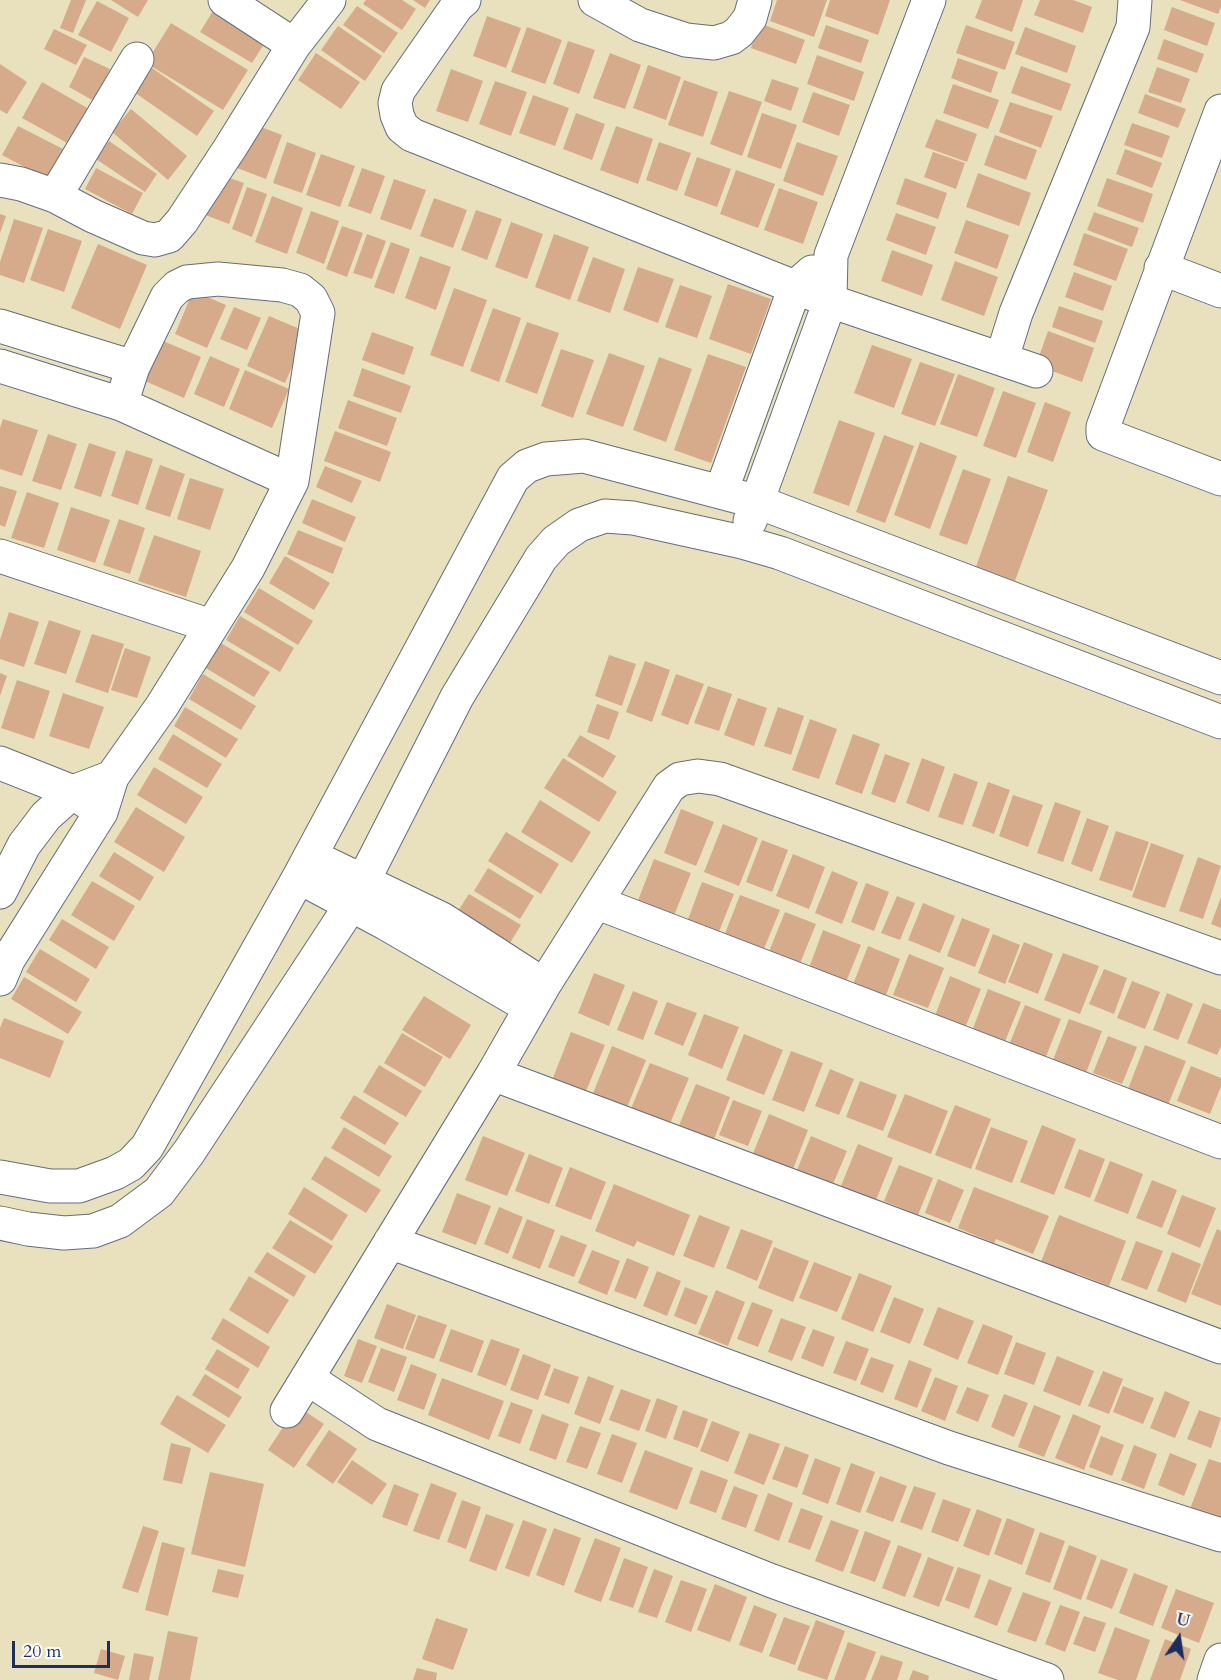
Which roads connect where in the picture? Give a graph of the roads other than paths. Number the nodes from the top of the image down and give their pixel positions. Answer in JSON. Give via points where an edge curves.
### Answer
{"nodes":[{"id":1,"x":225,"y":0,"type":"edge"},
{"id":2,"x":328,"y":0,"type":"edge"},
{"id":3,"x":464,"y":0,"type":"edge"},
{"id":4,"x":595,"y":0,"type":"edge"},
{"id":5,"x":755,"y":0,"type":"edge"},
{"id":6,"x":929,"y":0,"type":"edge"},
{"id":7,"x":1135,"y":0,"type":"edge"},
{"id":8,"x":294,"y":45,"type":"junction"},
{"id":9,"x":137,"y":59,"type":"dead end"},
{"id":10,"x":1221,"y":111,"type":"edge"},
{"id":11,"x":0,"y":180,"type":"edge"},
{"id":12,"x":55,"y":196,"type":"junction"},
{"id":13,"x":831,"y":255,"type":"junction"},
{"id":14,"x":1161,"y":268,"type":"junction"},
{"id":15,"x":795,"y":287,"type":"junction"},
{"id":16,"x":1221,"y":291,"type":"edge"},
{"id":17,"x":830,"y":301,"type":"junction"},
{"id":18,"x":0,"y":326,"type":"edge"},
{"id":19,"x":1002,"y":358,"type":"junction"},
{"id":20,"x":0,"y":366,"type":"edge"},
{"id":21,"x":133,"y":367,"type":"junction"},
{"id":22,"x":1036,"y":370,"type":"dead end"},
{"id":23,"x":121,"y":404,"type":"junction"},
{"id":24,"x":1221,"y":479,"type":"edge"},
{"id":25,"x":292,"y":481,"type":"junction"},
{"id":26,"x":721,"y":492,"type":"junction"},
{"id":27,"x":758,"y":502,"type":"junction"},
{"id":28,"x":742,"y":542,"type":"junction"},
{"id":29,"x":0,"y":556,"type":"edge"},
{"id":30,"x":971,"y":582,"type":"junction"},
{"id":31,"x":956,"y":620,"type":"junction"},
{"id":32,"x":211,"y":626,"type":"junction"},
{"id":33,"x":1221,"y":678,"type":"edge"},
{"id":34,"x":1221,"y":722,"type":"edge"},
{"id":35,"x":0,"y":763,"type":"edge"},
{"id":36,"x":112,"y":777,"type":"junction"},
{"id":37,"x":73,"y":792,"type":"junction"},
{"id":38,"x":101,"y":812,"type":"junction"},
{"id":39,"x":305,"y":866,"type":"junction"},
{"id":40,"x":0,"y":891,"type":"edge"},
{"id":41,"x":357,"y":893,"type":"junction"},
{"id":42,"x":598,"y":903,"type":"junction"},
{"id":43,"x":1221,"y":958,"type":"edge"},
{"id":44,"x":3,"y":965,"type":"edge"},
{"id":45,"x":538,"y":997,"type":"junction"},
{"id":46,"x":493,"y":1074,"type":"junction"},
{"id":47,"x":1221,"y":1142,"type":"edge"},
{"id":48,"x":0,"y":1177,"type":"edge"},
{"id":49,"x":0,"y":1223,"type":"edge"},
{"id":50,"x":390,"y":1242,"type":"junction"},
{"id":51,"x":1221,"y":1347,"type":"edge"},
{"id":52,"x":307,"y":1378,"type":"junction"},
{"id":53,"x":287,"y":1411,"type":"dead end"},
{"id":54,"x":1221,"y":1535,"type":"edge"},
{"id":55,"x":1221,"y":1660,"type":"edge"},
{"id":56,"x":1047,"y":1680,"type":"edge"},
{"id":57,"x":1214,"y":1680,"type":"edge"}],
"edges":[{"from":1,"to":8,"type":"street"},
{"from":2,"to":8,"type":"street"},
{"from":3,"to":15,"type":"street","via":[[398,91],[395,103],[402,127],[412,135]]},
{"from":4,"to":5,"type":"street","via":[[640,25],[686,40],[714,43],[739,32],[750,18]]},
{"from":6,"to":13,"type":"street"},
{"from":7,"to":19,"type":"street","via":[[1133,27],[1016,313]]},
{"from":8,"to":12,"type":"street","via":[[169,236],[143,238]]},
{"from":9,"to":12,"type":"street"},
{"from":10,"to":14,"type":"street"},
{"from":11,"to":12,"type":"street"},
{"from":13,"to":15,"type":"street"},
{"from":13,"to":17,"type":"street"},
{"from":14,"to":16,"type":"street"},
{"from":14,"to":24,"type":"street","via":[[1103,434]]},
{"from":15,"to":17,"type":"street"},
{"from":15,"to":26,"type":"street"},
{"from":17,"to":19,"type":"street"},
{"from":17,"to":27,"type":"street"},
{"from":18,"to":21,"type":"street"},
{"from":19,"to":22,"type":"street"},
{"from":20,"to":23,"type":"street"},
{"from":21,"to":23,"type":"street"},
{"from":21,"to":25,"type":"street","via":[[167,297],[187,282],[218,279],[300,290],[311,299],[318,313]]},
{"from":23,"to":25,"type":"street"},
{"from":25,"to":32,"type":"street","via":[[248,568]]},
{"from":26,"to":27,"type":"street"},
{"from":26,"to":39,"type":"street","via":[[584,456],[546,459],[527,466],[513,478]]},
{"from":27,"to":28,"type":"street"},
{"from":27,"to":30,"type":"street"},
{"from":28,"to":31,"type":"street"},
{"from":28,"to":41,"type":"street","via":[[633,518],[604,516],[579,525],[556,541],[541,558],[457,697]]},
{"from":29,"to":32,"type":"street"},
{"from":30,"to":31,"type":"street"},
{"from":30,"to":33,"type":"street"},
{"from":31,"to":34,"type":"street"},
{"from":32,"to":36,"type":"street"},
{"from":35,"to":37,"type":"street"},
{"from":36,"to":37,"type":"street"},
{"from":36,"to":38,"type":"street"},
{"from":37,"to":38,"type":"street"},
{"from":37,"to":40,"type":"street","via":[[46,816],[24,845]]},
{"from":38,"to":44,"type":"street"},
{"from":39,"to":41,"type":"street"},
{"from":39,"to":48,"type":"street","via":[[147,1147],[131,1164],[79,1186],[50,1186]]},
{"from":41,"to":45,"type":"street","via":[[442,919]]},
{"from":41,"to":49,"type":"street","via":[[159,1192],[120,1221],[93,1231],[64,1233]]},
{"from":42,"to":43,"type":"street","via":[[669,787],[680,779],[698,776],[720,779]]},
{"from":42,"to":45,"type":"street"},
{"from":42,"to":47,"type":"street"},
{"from":45,"to":46,"type":"street"},
{"from":46,"to":50,"type":"street"},
{"from":46,"to":51,"type":"street"},
{"from":50,"to":52,"type":"street"},
{"from":50,"to":54,"type":"street","via":[[949,1448]]},
{"from":52,"to":53,"type":"street"},
{"from":52,"to":56,"type":"street","via":[[377,1424],[772,1581]]},
{"from":55,"to":57,"type":"street"}]}
